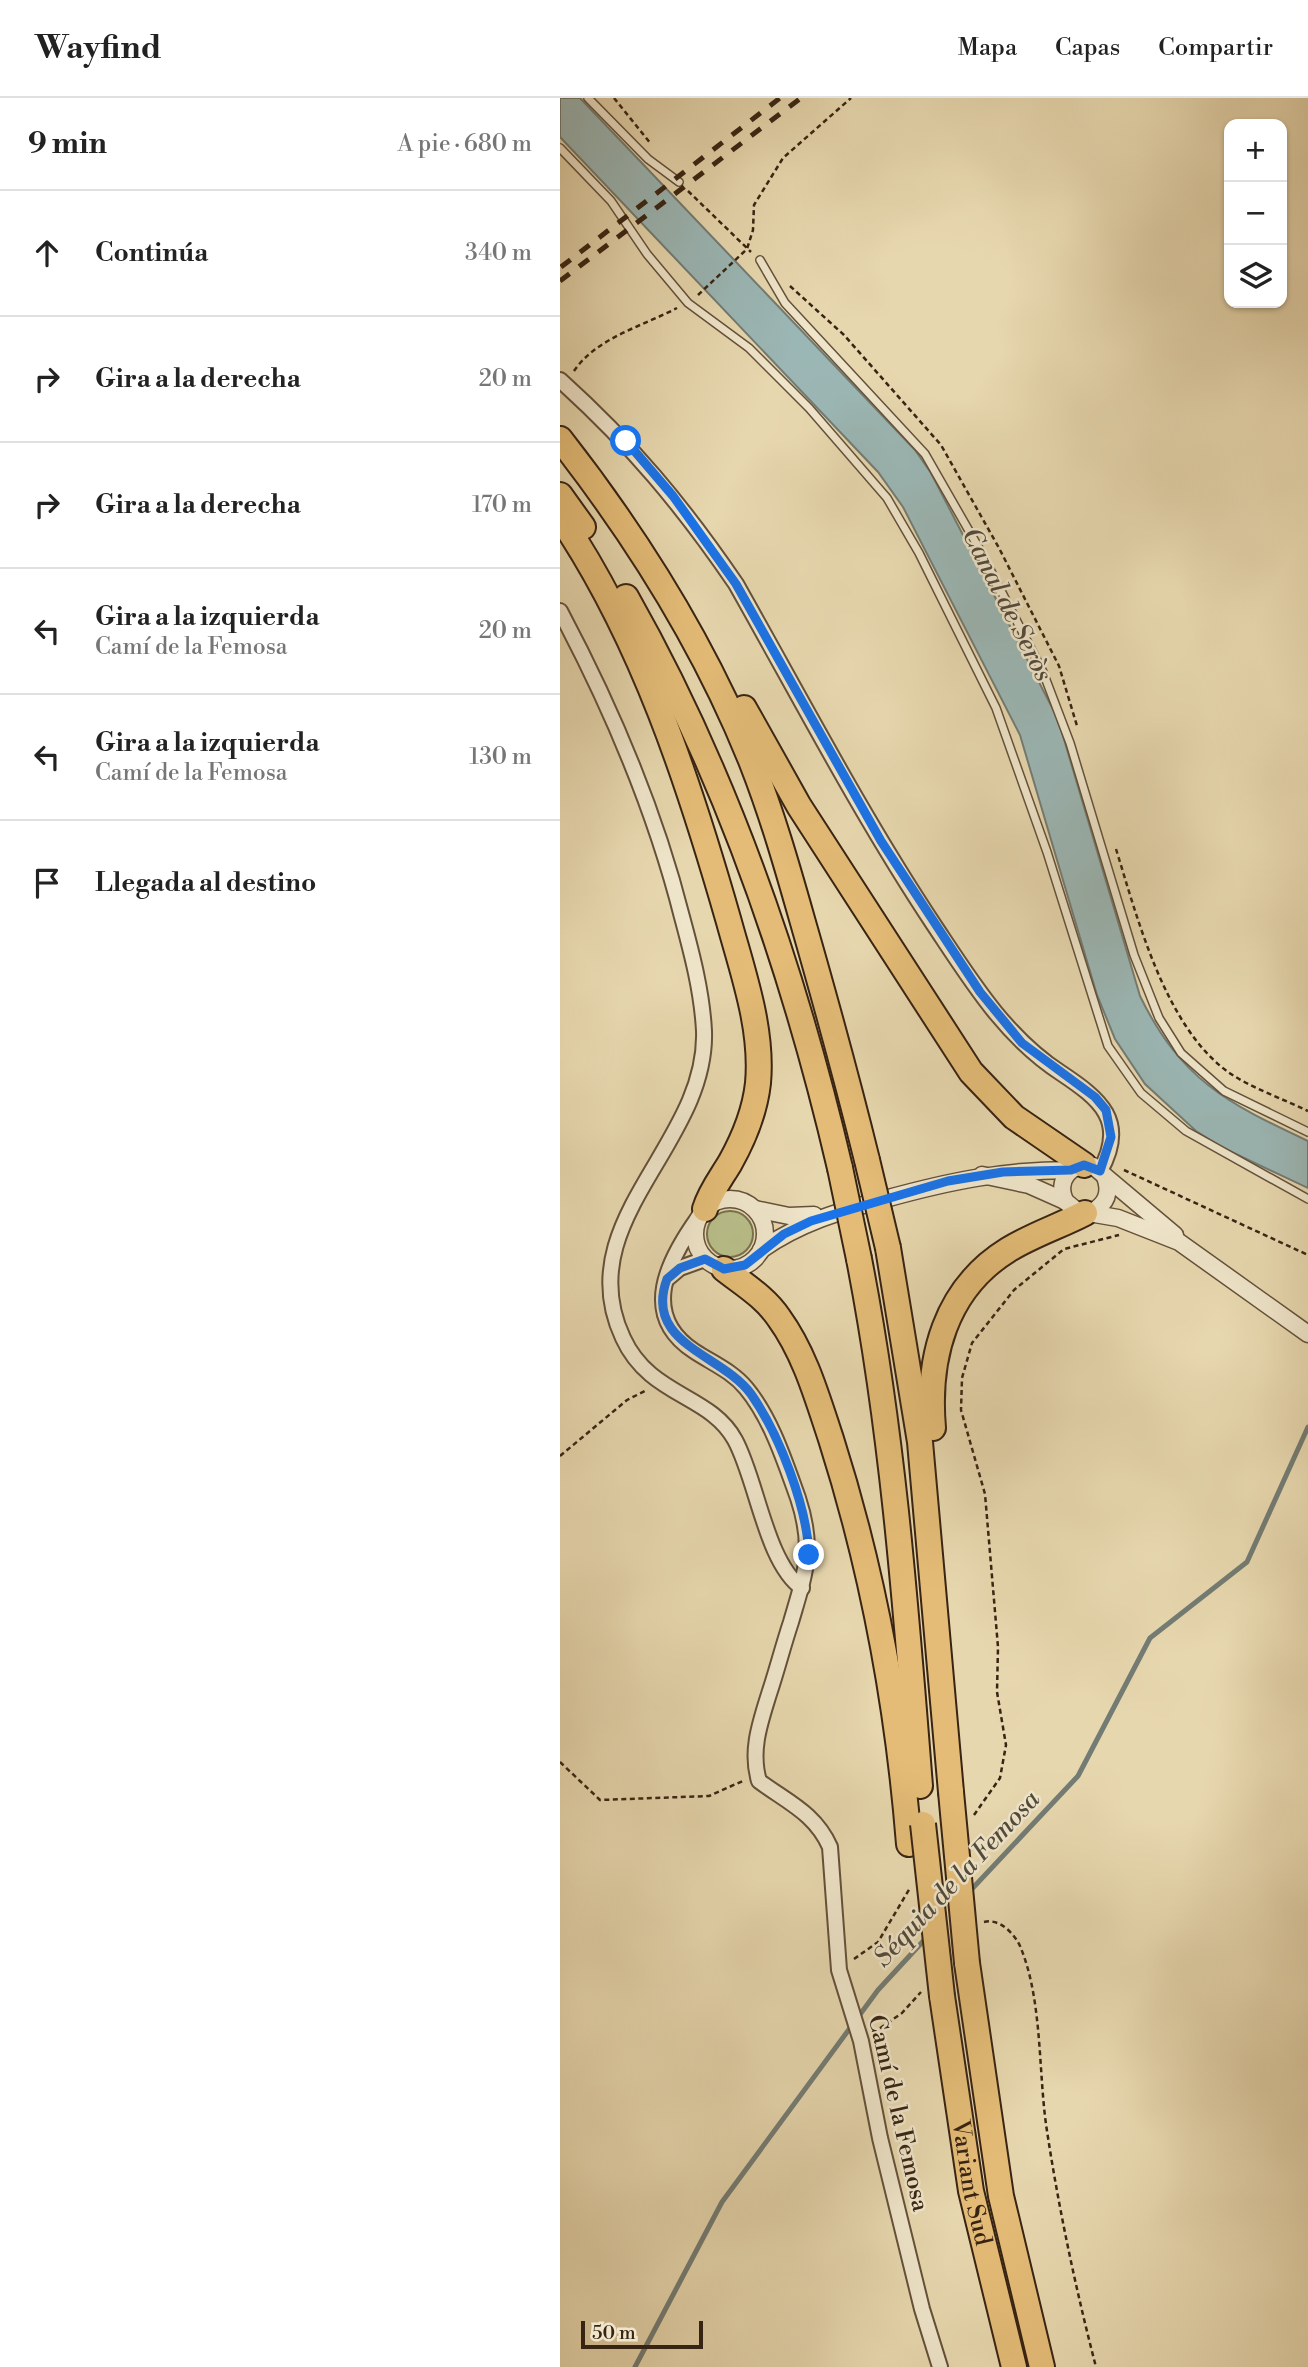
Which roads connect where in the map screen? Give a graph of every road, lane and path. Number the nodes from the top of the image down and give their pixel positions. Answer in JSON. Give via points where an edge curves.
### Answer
{"nodes":[{"id":1,"x":588,"y":98,"type":"edge"},
{"id":2,"x":851,"y":98,"type":"edge"},
{"id":3,"x":560,"y":148,"type":"edge"},
{"id":4,"x":679,"y":182,"type":"dead end"},
{"id":5,"x":760,"y":260,"type":"dead end"},
{"id":6,"x":688,"y":303,"type":"junction"},
{"id":7,"x":564,"y":384,"type":"edge"},
{"id":8,"x":560,"y":439,"type":"edge"},
{"id":9,"x":560,"y":495,"type":"edge"},
{"id":10,"x":560,"y":517,"type":"edge"},
{"id":11,"x":634,"y":543,"type":"junction"},
{"id":12,"x":560,"y":611,"type":"edge"},
{"id":13,"x":1308,"y":1132,"type":"edge"},
{"id":14,"x":1093,"y":1169,"type":"junction"},
{"id":15,"x":982,"y":1175,"type":"junction"},
{"id":16,"x":1308,"y":1199,"type":"edge"},
{"id":17,"x":755,"y":1209,"type":"junction"},
{"id":18,"x":1080,"y":1209,"type":"junction"},
{"id":19,"x":837,"y":1212,"type":"junction"},
{"id":20,"x":701,"y":1213,"type":"junction"},
{"id":21,"x":1137,"y":1224,"type":"junction"},
{"id":22,"x":1179,"y":1242,"type":"junction"},
{"id":23,"x":761,"y":1250,"type":"junction"},
{"id":24,"x":1308,"y":1255,"type":"edge"},
{"id":25,"x":714,"y":1264,"type":"junction"},
{"id":26,"x":667,"y":1279,"type":"junction"},
{"id":27,"x":1308,"y":1334,"type":"edge"},
{"id":28,"x":664,"y":1387,"type":"junction"},
{"id":29,"x":560,"y":1456,"type":"edge"},
{"id":30,"x":802,"y":1588,"type":"junction"},
{"id":31,"x":938,"y":1635,"type":"junction"},
{"id":32,"x":560,"y":1762,"type":"edge"},
{"id":33,"x":757,"y":1775,"type":"junction"},
{"id":34,"x":973,"y":1817,"type":"dead end"},
{"id":35,"x":916,"y":1834,"type":"junction"},
{"id":36,"x":915,"y":1881,"type":"dead end"},
{"id":37,"x":986,"y":1920,"type":"dead end"},
{"id":38,"x":839,"y":1970,"type":"junction"},
{"id":39,"x":940,"y":2367,"type":"edge"},
{"id":40,"x":1014,"y":2367,"type":"edge"},
{"id":41,"x":1042,"y":2367,"type":"edge"},
{"id":42,"x":1096,"y":2367,"type":"edge"}],
"edges":[{"from":1,"to":4,"type":"lane","via":[[648,159]]},
{"from":2,"to":6,"type":"path","via":[[771,173],[754,205],[753,230],[741,257]]},
{"from":3,"to":6,"type":"lane","via":[[611,201]]},
{"from":5,"to":13,"type":"lane","via":[[785,303],[925,454],[981,550],[1042,672],[1070,743],[1134,955],[1160,1018],[1181,1053],[1224,1091]]},
{"from":6,"to":7,"type":"path","via":[[597,349]]},
{"from":6,"to":16,"type":"lane","via":[[749,348],[809,408],[887,498],[919,553],[996,708],[1108,1046],[1141,1093],[1185,1131]]},
{"from":7,"to":14,"type":"street","via":[[643,461],[736,584],[881,841],[980,992],[1022,1043],[1101,1102],[1111,1127]]},
{"from":8,"to":11,"type":"highway"},
{"from":9,"to":35,"type":"highway","bridge":true,"via":[[602,556],[648,637],[720,792],[803,1027],[839,1168],[880,1375],[896,1495]]},
{"from":10,"to":20,"type":"highway","via":[[616,612],[653,696],[723,902],[754,1020],[758,1071],[752,1115]]},
{"from":11,"to":14,"type":"highway","via":[[674,590],[705,637],[799,806],[971,1072],[1014,1117]]},
{"from":11,"to":31,"type":"highway","bridge":true,"via":[[723,697],[763,793],[821,985],[888,1248],[920,1442]]},
{"from":12,"to":28,"type":"street","via":[[615,724],[651,815],[677,897],[700,996],[704,1049],[695,1092],[620,1228],[611,1266],[612,1303],[623,1338],[637,1362]]},
{"from":14,"to":15,"type":"street"},
{"from":14,"to":18,"type":"street","via":[[1108,1194],[1105,1201]]},
{"from":14,"to":18,"type":"street","via":[[1062,1184]]},
{"from":14,"to":22,"type":"street","via":[[1173,1232]]},
{"from":14,"to":24,"type":"path"},
{"from":15,"to":18,"type":"street","via":[[1020,1182]]},
{"from":15,"to":19,"type":"street"},
{"from":17,"to":19,"type":"street","via":[[789,1216]]},
{"from":17,"to":20,"type":"street","via":[[735,1199],[714,1202]]},
{"from":17,"to":23,"type":"street","via":[[764,1228]]},
{"from":18,"to":21,"type":"street"},
{"from":18,"to":31,"type":"highway","via":[[985,1266],[956,1301],[941,1335],[931,1384],[938,1499]]},
{"from":19,"to":23,"type":"street","via":[[784,1234]]},
{"from":20,"to":25,"type":"street","via":[[695,1239]]},
{"from":20,"to":26,"type":"street","via":[[676,1250]]},
{"from":21,"to":22,"type":"street"},
{"from":21,"to":34,"type":"path","via":[[1119,1236],[1064,1249],[1014,1290],[972,1343],[962,1378],[961,1410],[985,1494],[998,1647],[997,1692],[1006,1745],[1000,1778]]},
{"from":22,"to":27,"type":"street"},
{"from":23,"to":25,"type":"street","via":[[745,1265]]},
{"from":25,"to":26,"type":"street","via":[[680,1268]]},
{"from":25,"to":35,"type":"highway","via":[[769,1306],[785,1326],[825,1420],[870,1581]]},
{"from":26,"to":30,"type":"street","via":[[663,1307],[673,1332],[739,1381],[768,1424],[806,1530],[809,1555]]},
{"from":28,"to":29,"type":"path","via":[[627,1400]]},
{"from":28,"to":30,"type":"street","via":[[713,1415],[729,1430],[746,1464],[778,1558],[786,1575]]},
{"from":30,"to":33,"type":"street","via":[[757,1733]]},
{"from":31,"to":41,"type":"highway","bridge":true,"via":[[967,1963],[1001,2196]]},
{"from":32,"to":33,"type":"path","via":[[600,1800],[709,1796]]},
{"from":33,"to":38,"type":"street","name":"Camí de la Femosa","via":[[777,1795],[801,1807],[830,1847]]},
{"from":35,"to":40,"type":"highway","name":"Variant Sud","bridge":true,"via":[[935,2003],[971,2191]]},
{"from":36,"to":38,"type":"path","via":[[878,1942]]},
{"from":37,"to":42,"type":"path","via":[[1011,1932],[1020,1946],[1031,1986],[1047,2131]]},
{"from":38,"to":39,"type":"street","name":"Camí de la Femosa"}]}
